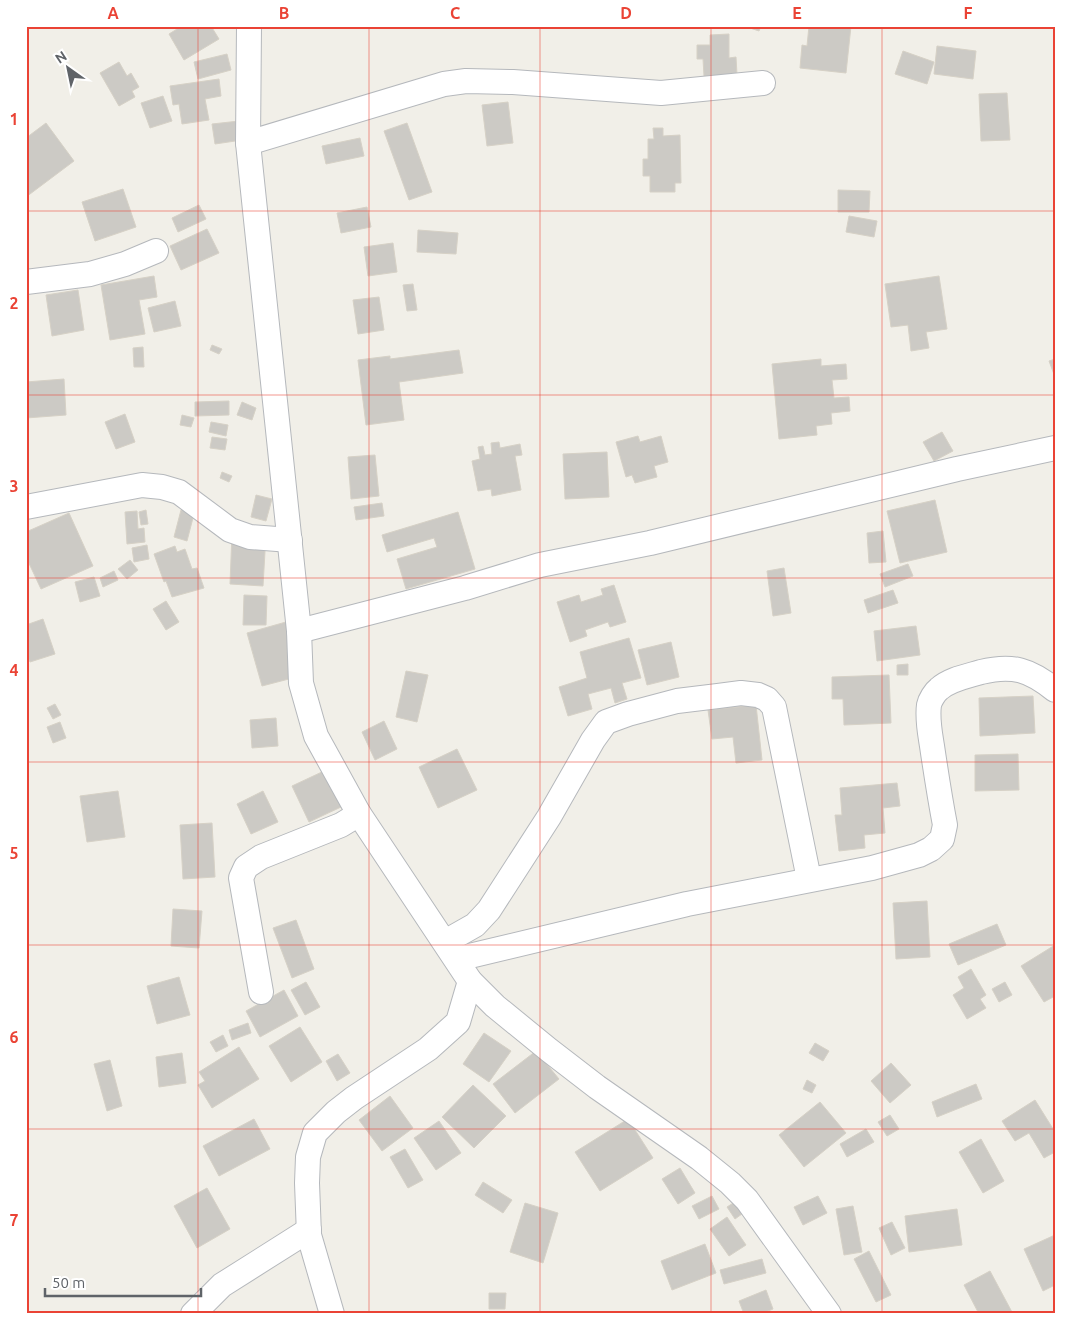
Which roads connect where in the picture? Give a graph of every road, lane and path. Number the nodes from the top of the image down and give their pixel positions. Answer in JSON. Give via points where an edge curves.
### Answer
{"nodes":[{"id":1,"x":249,"y":26,"type":"edge"},
{"id":2,"x":763,"y":82,"type":"dead end"},
{"id":3,"x":248,"y":143,"type":"junction"},
{"id":4,"x":156,"y":250,"type":"dead end"},
{"id":5,"x":26,"y":282,"type":"edge"},
{"id":6,"x":1055,"y":448,"type":"edge"},
{"id":7,"x":26,"y":506,"type":"edge"},
{"id":8,"x":290,"y":540,"type":"junction"},
{"id":9,"x":299,"y":630,"type":"junction"},
{"id":10,"x":1055,"y":690,"type":"edge"},
{"id":11,"x":359,"y":814,"type":"junction"},
{"id":12,"x":809,"y":879,"type":"junction"},
{"id":13,"x":451,"y":951,"type":"junction"},
{"id":14,"x":470,"y":981,"type":"junction"},
{"id":15,"x":261,"y":992,"type":"dead end"},
{"id":16,"x":309,"y":1230,"type":"junction"},
{"id":17,"x":193,"y":1314,"type":"edge"},
{"id":18,"x":332,"y":1314,"type":"edge"},
{"id":19,"x":829,"y":1314,"type":"edge"}],
"edges":[{"from":1,"to":3,"type":"street"},
{"from":2,"to":3,"type":"street","via":[[662,93],[466,81],[444,84]]},
{"from":3,"to":8,"type":"street"},
{"from":4,"to":5,"type":"street","via":[[125,264],[90,274]]},
{"from":6,"to":9,"type":"street","via":[[650,543],[540,565],[465,588]]},
{"from":7,"to":8,"type":"street","via":[[142,485],[162,487],[179,492],[230,530],[250,537]]},
{"from":8,"to":9,"type":"street"},
{"from":9,"to":11,"type":"street","via":[[301,683],[316,736]]},
{"from":10,"to":12,"type":"street","via":[[1034,676],[1015,669],[994,669],[949,683],[938,690],[930,703],[928,721],[945,825],[942,839],[919,855],[872,868]]},
{"from":11,"to":13,"type":"street"},
{"from":11,"to":15,"type":"street","via":[[341,825],[261,857],[246,867],[241,878]]},
{"from":12,"to":13,"type":"street"},
{"from":12,"to":13,"type":"street","via":[[774,707],[758,694],[676,701],[606,722],[489,910]]},
{"from":13,"to":14,"type":"street"},
{"from":14,"to":16,"type":"street","via":[[458,1022],[428,1049],[354,1098],[315,1133],[308,1157]]},
{"from":14,"to":19,"type":"street","via":[[549,1050],[730,1182],[752,1207]]},
{"from":16,"to":17,"type":"street","via":[[222,1285]]},
{"from":16,"to":18,"type":"street"}]}
